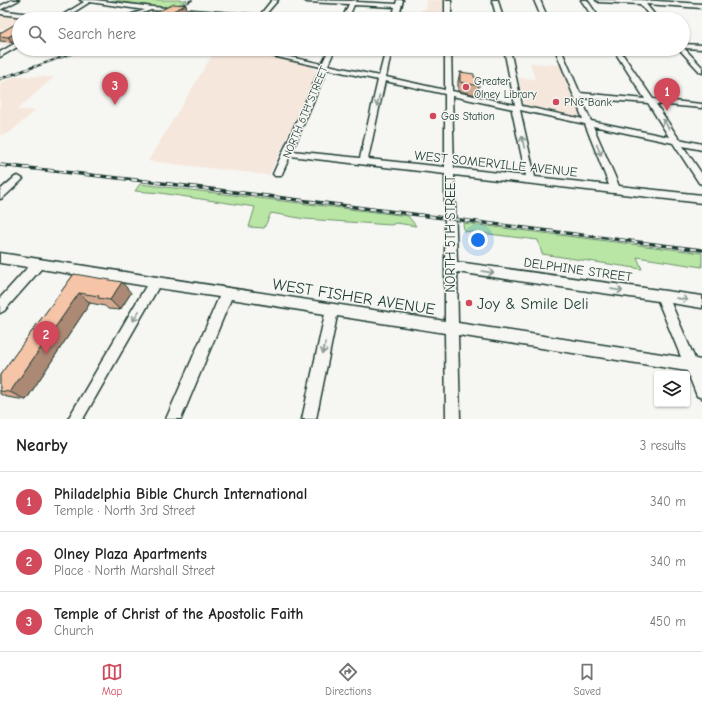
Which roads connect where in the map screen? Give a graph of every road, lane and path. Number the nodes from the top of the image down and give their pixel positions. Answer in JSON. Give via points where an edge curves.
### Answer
{"nodes":[{"id":1,"x":16,"y":0,"type":"edge"},
{"id":2,"x":83,"y":0,"type":"edge"},
{"id":3,"x":90,"y":0,"type":"edge"},
{"id":4,"x":275,"y":0,"type":"edge"},
{"id":5,"x":308,"y":0,"type":"edge"},
{"id":6,"x":448,"y":0,"type":"edge"},
{"id":7,"x":496,"y":0,"type":"edge"},
{"id":8,"x":537,"y":0,"type":"edge"},
{"id":9,"x":584,"y":0,"type":"edge"},
{"id":10,"x":599,"y":0,"type":"edge"},
{"id":11,"x":692,"y":0,"type":"edge"},
{"id":12,"x":627,"y":1,"type":"edge"},
{"id":13,"x":354,"y":2,"type":"edge"},
{"id":14,"x":641,"y":2,"type":"junction"},
{"id":15,"x":399,"y":3,"type":"edge"},
{"id":16,"x":701,"y":7,"type":"edge"},
{"id":17,"x":0,"y":8,"type":"edge"},
{"id":18,"x":153,"y":9,"type":"junction"},
{"id":19,"x":0,"y":12,"type":"edge"},
{"id":20,"x":70,"y":12,"type":"edge"},
{"id":21,"x":143,"y":12,"type":"edge"},
{"id":22,"x":196,"y":12,"type":"edge"},
{"id":23,"x":265,"y":12,"type":"edge"},
{"id":24,"x":349,"y":12,"type":"edge"},
{"id":25,"x":448,"y":12,"type":"edge"},
{"id":26,"x":499,"y":12,"type":"edge"},
{"id":27,"x":542,"y":12,"type":"edge"},
{"id":28,"x":592,"y":12,"type":"edge"},
{"id":29,"x":649,"y":12,"type":"edge"},
{"id":30,"x":12,"y":14,"type":"edge"},
{"id":31,"x":0,"y":46,"type":"edge"},
{"id":32,"x":690,"y":46,"type":"edge"},
{"id":33,"x":12,"y":47,"type":"edge"},
{"id":34,"x":702,"y":47,"type":"edge"},
{"id":35,"x":12,"y":50,"type":"edge"},
{"id":36,"x":0,"y":55,"type":"edge"},
{"id":37,"x":280,"y":56,"type":"edge"},
{"id":38,"x":329,"y":56,"type":"edge"},
{"id":39,"x":388,"y":56,"type":"edge"},
{"id":40,"x":448,"y":56,"type":"edge"},
{"id":41,"x":509,"y":56,"type":"edge"},
{"id":42,"x":561,"y":56,"type":"edge"},
{"id":43,"x":621,"y":56,"type":"edge"},
{"id":44,"x":688,"y":56,"type":"edge"},
{"id":45,"x":324,"y":66,"type":"junction"},
{"id":46,"x":702,"y":71,"type":"edge"},
{"id":47,"x":383,"y":79,"type":"junction"},
{"id":48,"x":449,"y":92,"type":"junction"},
{"id":49,"x":577,"y":95,"type":"junction"},
{"id":50,"x":651,"y":102,"type":"junction"},
{"id":51,"x":702,"y":106,"type":"edge"},
{"id":52,"x":518,"y":108,"type":"junction"},
{"id":53,"x":588,"y":123,"type":"junction"},
{"id":54,"x":678,"y":142,"type":"junction"},
{"id":55,"x":702,"y":147,"type":"edge"},
{"id":56,"x":288,"y":153,"type":"junction"},
{"id":57,"x":363,"y":162,"type":"junction"},
{"id":58,"x":449,"y":171,"type":"junction"},
{"id":59,"x":278,"y":174,"type":"dead end"},
{"id":60,"x":18,"y":179,"type":"dead end"},
{"id":61,"x":531,"y":180,"type":"junction"},
{"id":62,"x":702,"y":181,"type":"edge"},
{"id":63,"x":615,"y":189,"type":"junction"},
{"id":64,"x":0,"y":196,"type":"edge"},
{"id":65,"x":702,"y":199,"type":"edge"},
{"id":66,"x":0,"y":258,"type":"edge"},
{"id":67,"x":38,"y":264,"type":"junction"},
{"id":68,"x":450,"y":266,"type":"junction"},
{"id":69,"x":155,"y":282,"type":"junction"},
{"id":70,"x":227,"y":294,"type":"junction"},
{"id":71,"x":662,"y":296,"type":"junction"},
{"id":72,"x":702,"y":302,"type":"edge"},
{"id":73,"x":0,"y":307,"type":"edge"},
{"id":74,"x":332,"y":310,"type":"junction"},
{"id":75,"x":450,"y":328,"type":"junction"},
{"id":76,"x":697,"y":366,"type":"edge"},
{"id":77,"x":702,"y":391,"type":"edge"},
{"id":78,"x":75,"y":419,"type":"edge"},
{"id":79,"x":173,"y":419,"type":"edge"},
{"id":80,"x":309,"y":419,"type":"edge"},
{"id":81,"x":453,"y":419,"type":"edge"}],
"edges":[{"from":1,"to":17,"type":"street"},
{"from":2,"to":3,"type":"street"},
{"from":3,"to":18,"type":"street"},
{"from":3,"to":20,"type":"street"},
{"from":4,"to":23,"type":"street"},
{"from":5,"to":13,"type":"street"},
{"from":6,"to":25,"type":"street"},
{"from":7,"to":26,"type":"street"},
{"from":8,"to":27,"type":"street"},
{"from":9,"to":28,"type":"street"},
{"from":10,"to":12,"type":"street"},
{"from":11,"to":16,"type":"street"},
{"from":12,"to":14,"type":"street"},
{"from":13,"to":15,"type":"street"},
{"from":13,"to":24,"type":"street"},
{"from":14,"to":16,"type":"street"},
{"from":14,"to":29,"type":"street"},
{"from":18,"to":21,"type":"street"},
{"from":18,"to":22,"type":"street"},
{"from":19,"to":30,"type":"street"},
{"from":31,"to":33,"type":"street"},
{"from":32,"to":34,"type":"street"},
{"from":35,"to":36,"type":"street"},
{"from":37,"to":45,"type":"street"},
{"from":38,"to":45,"type":"street","name":"NORTH 6TH STREET"},
{"from":39,"to":47,"type":"street"},
{"from":40,"to":48,"type":"street","name":"NORTH 5TH STREET"},
{"from":41,"to":52,"type":"street"},
{"from":42,"to":49,"type":"street"},
{"from":43,"to":50,"type":"street"},
{"from":44,"to":46,"type":"street"},
{"from":45,"to":47,"type":"street"},
{"from":45,"to":56,"type":"street","name":"NORTH 6TH STREET"},
{"from":47,"to":48,"type":"street"},
{"from":47,"to":57,"type":"street","one_way":true},
{"from":48,"to":52,"type":"street"},
{"from":48,"to":58,"type":"street","name":"NORTH 5TH STREET"},
{"from":49,"to":50,"type":"street"},
{"from":49,"to":53,"type":"street"},
{"from":50,"to":51,"type":"street"},
{"from":54,"to":50,"type":"street","one_way":true},
{"from":52,"to":53,"type":"street"},
{"from":61,"to":52,"type":"street","one_way":true,"via":[[516,111]]},
{"from":53,"to":54,"type":"street"},
{"from":53,"to":63,"type":"street","one_way":true},
{"from":54,"to":55,"type":"street"},
{"from":54,"to":62,"type":"street"},
{"from":56,"to":57,"type":"street","name":"WEST SOMERVILLE AVENUE"},
{"from":56,"to":59,"type":"street","name":"NORTH 6TH STREET"},
{"from":57,"to":58,"type":"street","name":"WEST SOMERVILLE AVENUE"},
{"from":58,"to":61,"type":"street","name":"WEST SOMERVILLE AVENUE"},
{"from":58,"to":68,"type":"street","name":"NORTH 5TH STREET"},
{"from":60,"to":64,"type":"street"},
{"from":61,"to":63,"type":"street","name":"WEST SOMERVILLE AVENUE"},
{"from":63,"to":65,"type":"street","name":"WEST SOMERVILLE AVENUE"},
{"from":66,"to":67,"type":"street","name":"WEST FISHER AVENUE"},
{"from":67,"to":69,"type":"street","name":"WEST FISHER AVENUE"},
{"from":67,"to":73,"type":"street"},
{"from":68,"to":71,"type":"street","name":"DELPHINE STREET","one_way":true},
{"from":68,"to":75,"type":"street","name":"NORTH 5TH STREET"},
{"from":69,"to":70,"type":"street","name":"WEST FISHER AVENUE"},
{"from":69,"to":78,"type":"street","one_way":true},
{"from":70,"to":74,"type":"street","name":"WEST FISHER AVENUE"},
{"from":70,"to":79,"type":"street"},
{"from":71,"to":72,"type":"street","name":"DELPHINE STREET","one_way":true},
{"from":71,"to":76,"type":"street"},
{"from":74,"to":75,"type":"street","name":"WEST FISHER AVENUE"},
{"from":74,"to":80,"type":"street","one_way":true},
{"from":75,"to":76,"type":"street","name":"WEST FISHER AVENUE"},
{"from":75,"to":81,"type":"street","name":"NORTH 5TH STREET"},
{"from":76,"to":77,"type":"street"}]}
